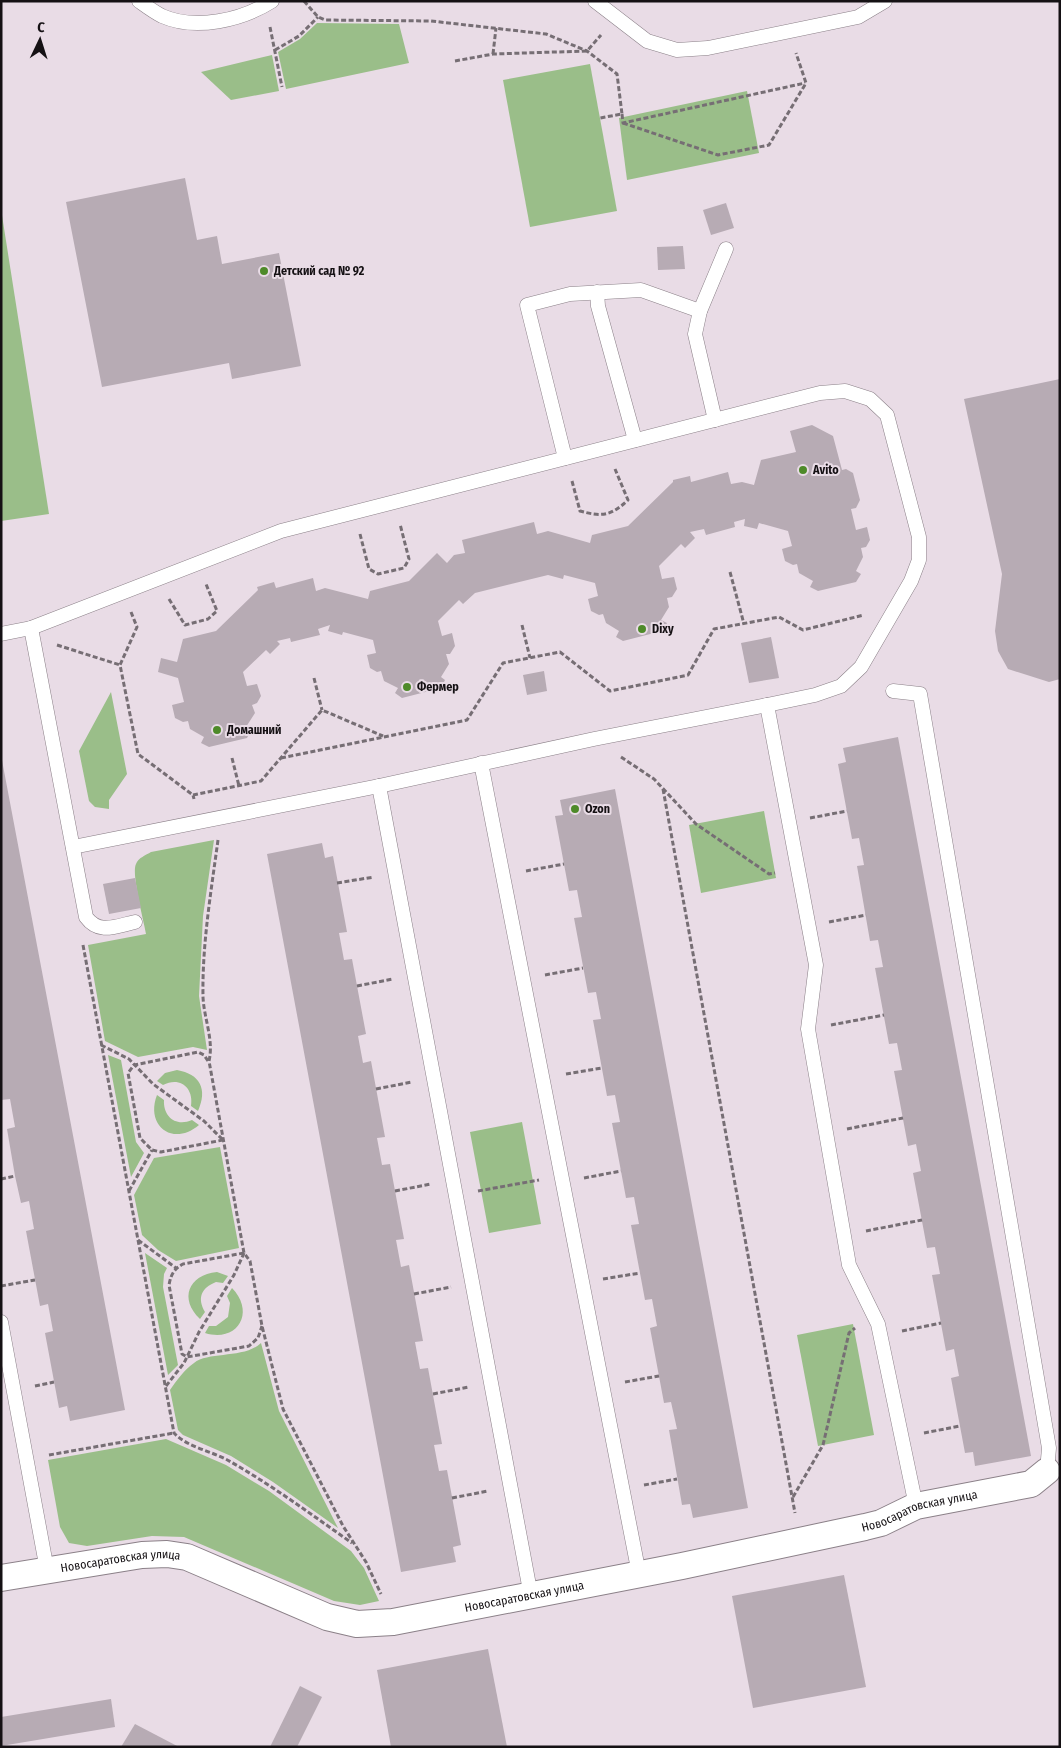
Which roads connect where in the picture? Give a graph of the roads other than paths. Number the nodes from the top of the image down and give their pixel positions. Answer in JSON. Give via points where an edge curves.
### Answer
{"nodes":[{"id":1,"x":139,"y":1,"type":"edge"},
{"id":2,"x":595,"y":1,"type":"edge"},
{"id":3,"x":885,"y":1,"type":"edge"},
{"id":4,"x":269,"y":3,"type":"edge"},
{"id":5,"x":726,"y":249,"type":"dead end"},
{"id":6,"x":597,"y":292,"type":"junction"},
{"id":7,"x":700,"y":311,"type":"junction"},
{"id":8,"x":715,"y":420,"type":"junction"},
{"id":9,"x":635,"y":440,"type":"junction"},
{"id":10,"x":565,"y":458,"type":"junction"},
{"id":11,"x":32,"y":633,"type":"junction"},
{"id":12,"x":1,"y":634,"type":"edge"},
{"id":13,"x":893,"y":691,"type":"dead end"},
{"id":14,"x":767,"y":705,"type":"junction"},
{"id":15,"x":481,"y":763,"type":"junction"},
{"id":16,"x":379,"y":786,"type":"junction"},
{"id":17,"x":73,"y":847,"type":"junction"},
{"id":18,"x":135,"y":922,"type":"dead end"},
{"id":19,"x":1,"y":1322,"type":"edge"},
{"id":20,"x":3,"y":1340,"type":"edge"},
{"id":21,"x":1047,"y":1471,"type":"joint"},
{"id":22,"x":916,"y":1506,"type":"junction"},
{"id":23,"x":47,"y":1570,"type":"junction"},
{"id":24,"x":639,"y":1574,"type":"junction"},
{"id":25,"x":1,"y":1578,"type":"edge"},
{"id":26,"x":531,"y":1596,"type":"junction"}],
"edges":[{"from":1,"to":4,"type":"lane","via":[[162,16],[187,22],[251,14]]},
{"from":2,"to":3,"type":"lane","via":[[647,40],[677,50],[708,48],[858,17]]},
{"from":5,"to":7,"type":"lane"},
{"from":6,"to":7,"type":"lane","via":[[641,290]]},
{"from":6,"to":9,"type":"lane","via":[[598,306]]},
{"from":6,"to":10,"type":"lane","via":[[570,294],[527,305]]},
{"from":7,"to":8,"type":"lane","via":[[695,334]]},
{"from":8,"to":9,"type":"lane"},
{"from":8,"to":14,"type":"lane","via":[[820,393],[845,391],[870,399],[887,415],[919,537],[919,560],[911,581],[860,667],[841,686]]},
{"from":9,"to":10,"type":"lane"},
{"from":10,"to":11,"type":"lane","via":[[281,531],[123,592]]},
{"from":11,"to":12,"type":"lane"},
{"from":11,"to":17,"type":"lane"},
{"from":13,"to":21,"type":"lane","via":[[920,694],[1049,1448]]},
{"from":14,"to":15,"type":"lane"},
{"from":14,"to":22,"type":"lane","via":[[816,965],[808,1029],[843,1235],[849,1266],[878,1324]]},
{"from":15,"to":16,"type":"lane"},
{"from":15,"to":24,"type":"lane"},
{"from":16,"to":17,"type":"lane"},
{"from":16,"to":26,"type":"lane"},
{"from":17,"to":18,"type":"lane","via":[[86,917],[92,926],[103,929]]},
{"from":19,"to":20,"type":"lane"},
{"from":20,"to":23,"type":"lane"},
{"from":21,"to":22,"type":"street","name":"Новосаратовская улица","via":[[1031,1484]]},
{"from":22,"to":24,"type":"street","name":"Новосаратовская улица","via":[[881,1523]]},
{"from":23,"to":25,"type":"street","name":"Новосаратовская улица"},
{"from":23,"to":26,"type":"street","name":"Новосаратовская улица","via":[[142,1555],[187,1557],[327,1617],[356,1624],[393,1622]]},
{"from":24,"to":26,"type":"street","name":"Новосаратовская улица"}]}
